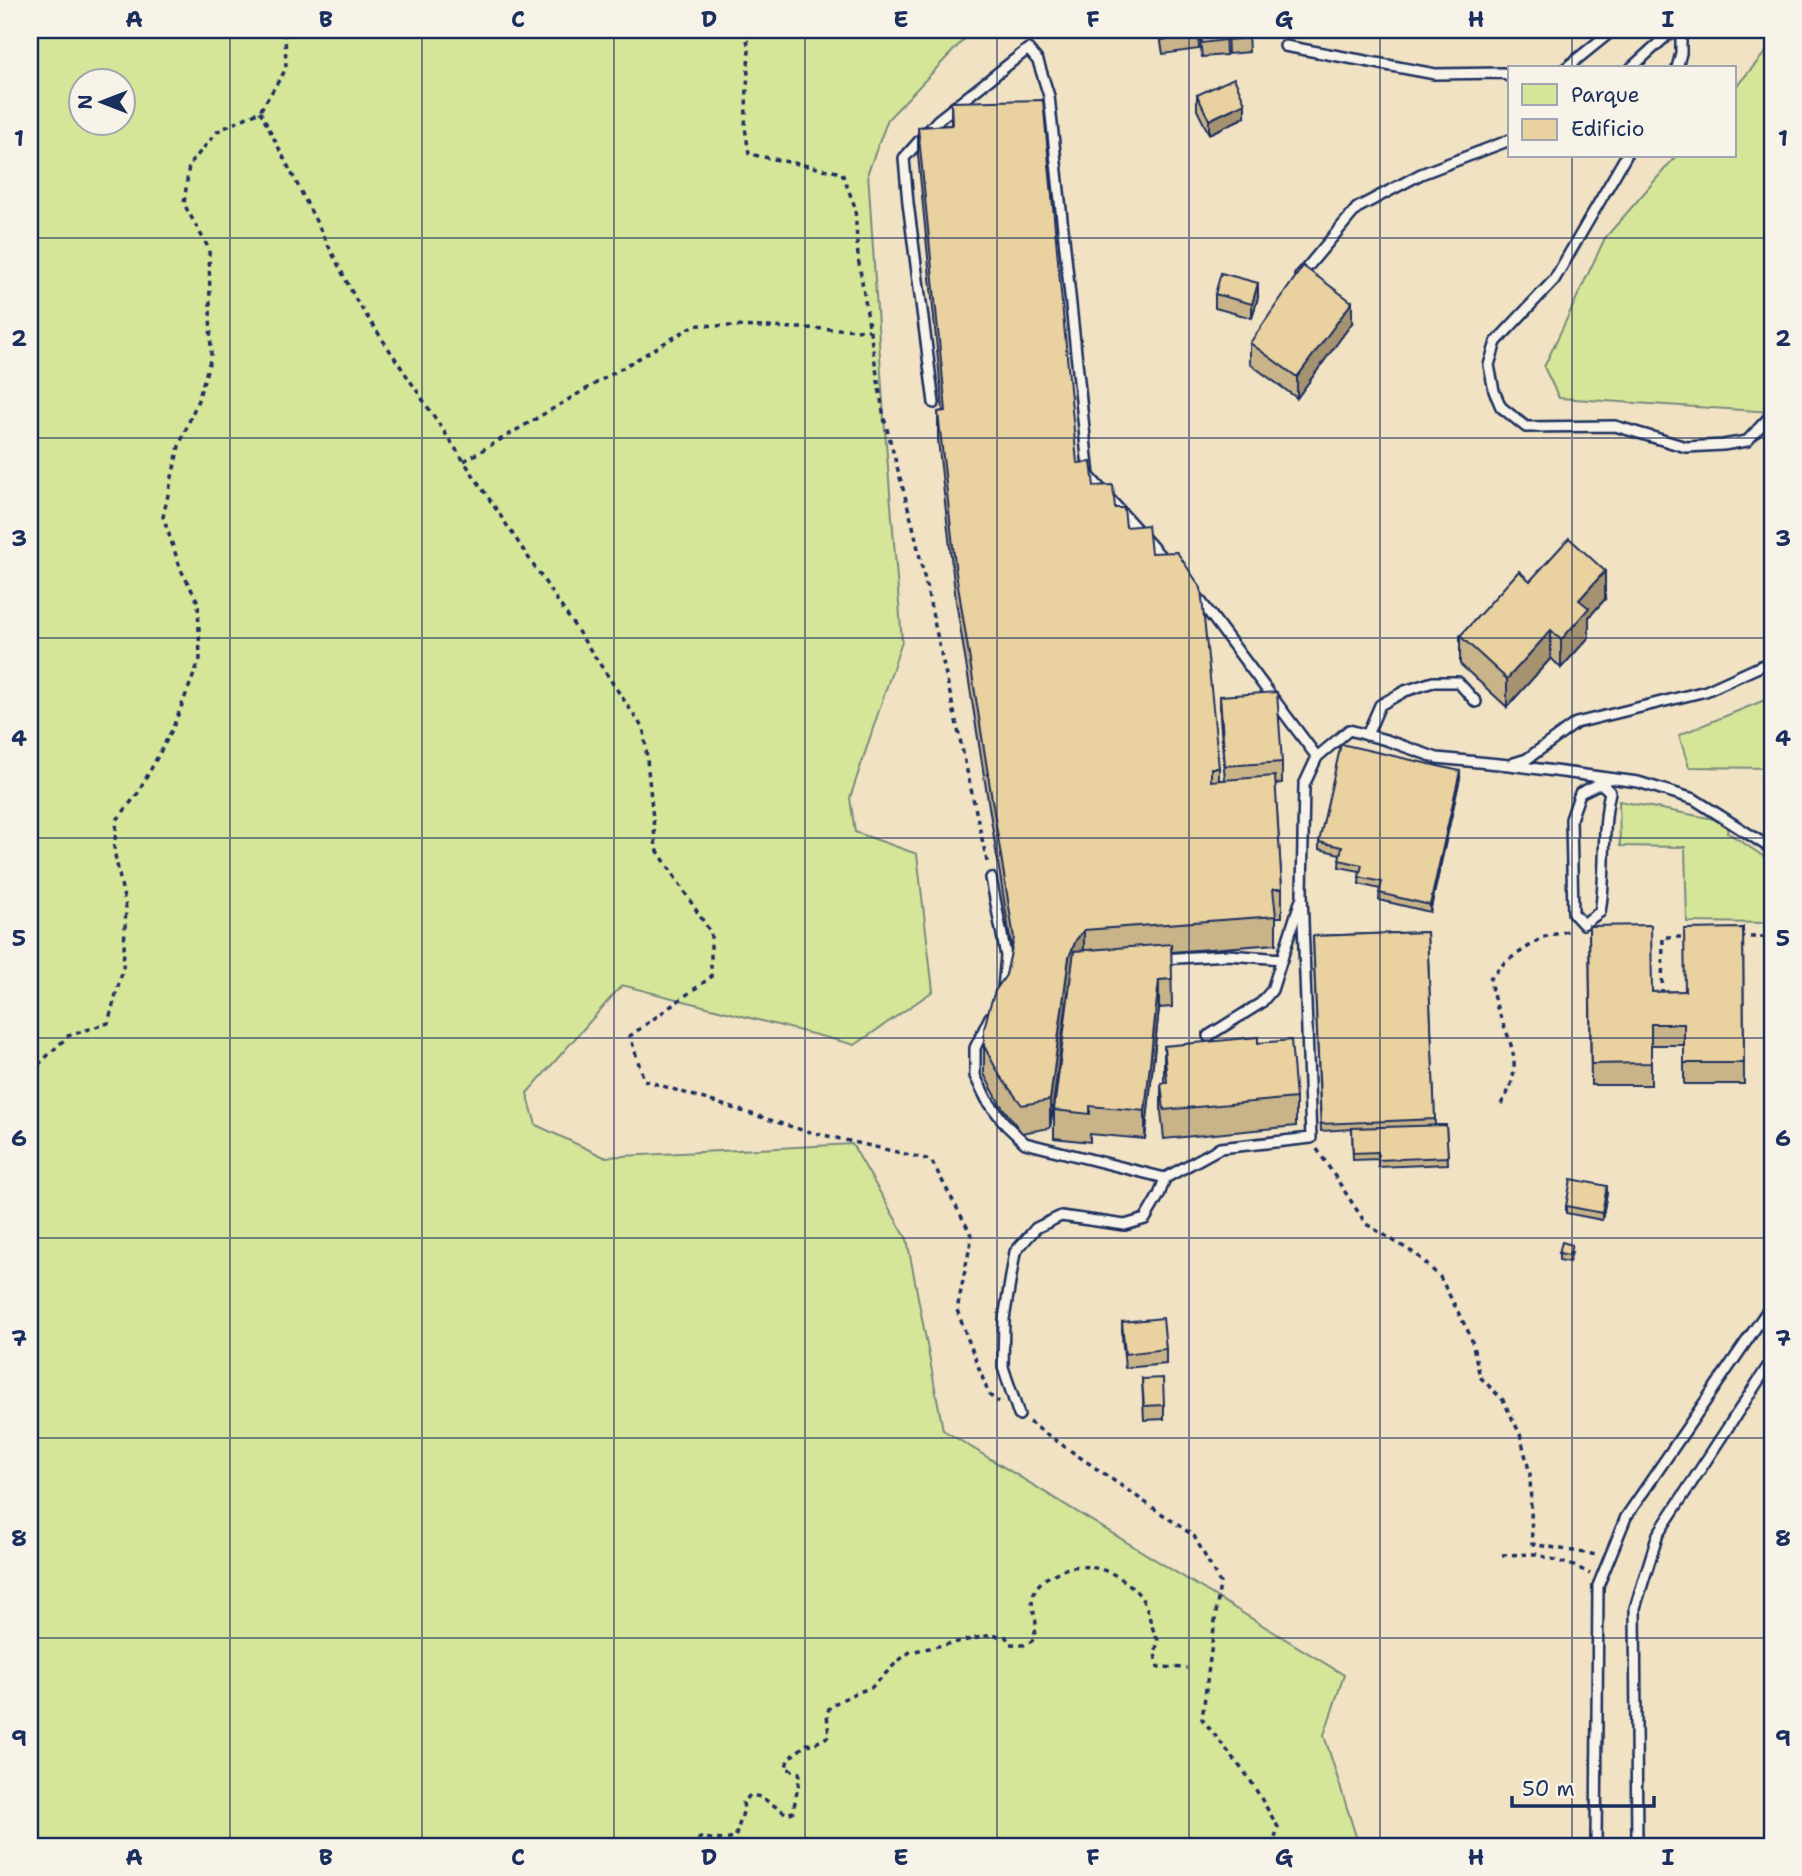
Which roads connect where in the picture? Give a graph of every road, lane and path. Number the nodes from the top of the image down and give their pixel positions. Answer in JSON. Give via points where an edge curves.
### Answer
{"nodes":[{"id":1,"x":285,"y":30,"type":"edge"},
{"id":2,"x":745,"y":30,"type":"edge"},
{"id":3,"x":1613,"y":30,"type":"edge"},
{"id":4,"x":1673,"y":30,"type":"edge"},
{"id":5,"x":1681,"y":30,"type":"edge"},
{"id":6,"x":1285,"y":46,"type":"dead end"},
{"id":7,"x":1568,"y":66,"type":"edge"},
{"id":8,"x":1633,"y":66,"type":"edge"},
{"id":9,"x":1678,"y":66,"type":"edge"},
{"id":10,"x":1508,"y":77,"type":"edge"},
{"id":11,"x":260,"y":111,"type":"junction"},
{"id":12,"x":1508,"y":141,"type":"edge"},
{"id":13,"x":1625,"y":158,"type":"edge"},
{"id":14,"x":1293,"y":286,"type":"edge"},
{"id":15,"x":870,"y":330,"type":"junction"},
{"id":16,"x":934,"y":403,"type":"dead end"},
{"id":17,"x":1772,"y":414,"type":"edge"},
{"id":18,"x":464,"y":461,"type":"junction"},
{"id":19,"x":1170,"y":566,"type":"edge"},
{"id":20,"x":1188,"y":586,"type":"edge"},
{"id":21,"x":1772,"y":661,"type":"edge"},
{"id":22,"x":1476,"y":702,"type":"dead end"},
{"id":23,"x":1367,"y":735,"type":"junction"},
{"id":24,"x":1317,"y":757,"type":"junction"},
{"id":25,"x":1509,"y":765,"type":"junction"},
{"id":26,"x":1611,"y":778,"type":"junction"},
{"id":27,"x":1598,"y":784,"type":"junction"},
{"id":28,"x":1772,"y":849,"type":"edge"},
{"id":29,"x":991,"y":878,"type":"joint"},
{"id":30,"x":1302,"y":894,"type":"junction"},
{"id":31,"x":1583,"y":924,"type":"junction"},
{"id":32,"x":1690,"y":937,"type":"edge"},
{"id":33,"x":1731,"y":937,"type":"edge"},
{"id":34,"x":1772,"y":937,"type":"edge"},
{"id":35,"x":1154,"y":959,"type":"edge"},
{"id":36,"x":1282,"y":959,"type":"junction"},
{"id":37,"x":1662,"y":994,"type":"edge"},
{"id":38,"x":1002,"y":996,"type":"edge"},
{"id":39,"x":997,"y":1005,"type":"edge"},
{"id":40,"x":1208,"y":1037,"type":"dead end"},
{"id":41,"x":30,"y":1069,"type":"edge"},
{"id":42,"x":1501,"y":1104,"type":"dead end"},
{"id":43,"x":1311,"y":1138,"type":"junction"},
{"id":44,"x":1165,"y":1178,"type":"junction"},
{"id":45,"x":1772,"y":1304,"type":"edge"},
{"id":46,"x":1772,"y":1360,"type":"edge"},
{"id":47,"x":1019,"y":1415,"type":"junction"},
{"id":48,"x":1502,"y":1555,"type":"dead end"},
{"id":49,"x":1610,"y":1557,"type":"junction"},
{"id":50,"x":1601,"y":1580,"type":"junction"},
{"id":51,"x":1187,"y":1668,"type":"dead end"},
{"id":52,"x":690,"y":1846,"type":"edge"},
{"id":53,"x":1273,"y":1846,"type":"edge"},
{"id":54,"x":1596,"y":1846,"type":"edge"},
{"id":55,"x":1641,"y":1846,"type":"edge"}],
"edges":[{"from":1,"to":11,"type":"path","via":[[286,69]]},
{"from":2,"to":15,"type":"path","via":[[749,154],[842,173],[855,207]]},
{"from":3,"to":7,"type":"lane"},
{"from":4,"to":8,"type":"lane"},
{"from":5,"to":9,"type":"lane"},
{"from":6,"to":10,"type":"lane","via":[[1435,74]]},
{"from":11,"to":18,"type":"path","via":[[356,300]]},
{"from":11,"to":41,"type":"path","via":[[218,131],[190,164],[184,204],[209,249],[211,358],[179,446],[163,517],[181,570],[198,602],[200,659],[172,730],[138,793],[117,820],[114,850],[126,908],[123,969],[108,1023],[68,1036]]},
{"from":12,"to":14,"type":"lane","via":[[1421,174],[1357,208]]},
{"from":13,"to":17,"type":"lane","via":[[1554,280],[1496,342],[1489,365],[1501,407],[1526,427],[1615,426],[1686,447],[1747,441]]},
{"from":15,"to":18,"type":"path","via":[[695,325]]},
{"from":15,"to":29,"type":"path","via":[[884,418],[913,526]]},
{"from":16,"to":19,"type":"lane","via":[[904,158],[938,120],[1028,49],[1038,61],[1049,96],[1088,476]]},
{"from":18,"to":47,"type":"path","via":[[644,730],[656,848],[711,933],[711,977],[630,1036],[644,1080],[802,1130],[930,1160],[972,1236],[957,1310],[989,1395]]},
{"from":20,"to":24,"type":"lane"},
{"from":21,"to":25,"type":"lane","via":[[1706,691],[1576,723],[1527,759]]},
{"from":22,"to":23,"type":"lane","via":[[1458,682],[1433,682],[1380,705]]},
{"from":23,"to":24,"type":"lane","via":[[1349,730]]},
{"from":23,"to":25,"type":"lane","via":[[1437,758]]},
{"from":24,"to":30,"type":"lane","via":[[1304,785]]},
{"from":25,"to":26,"type":"lane"},
{"from":26,"to":27,"type":"lane"},
{"from":26,"to":28,"type":"lane","via":[[1694,799]]},
{"from":27,"to":31,"type":"lane","via":[[1610,792],[1604,891],[1600,912]]},
{"from":27,"to":31,"type":"lane","via":[[1580,793],[1571,819],[1573,914]]},
{"from":29,"to":38,"type":"lane","via":[[1006,956]]},
{"from":30,"to":36,"type":"lane"},
{"from":30,"to":43,"type":"lane"},
{"from":31,"to":42,"type":"path","via":[[1543,937],[1505,961],[1490,978],[1515,1055],[1511,1090]]},
{"from":32,"to":37,"type":"path","via":[[1663,937]]},
{"from":33,"to":34,"type":"path"},
{"from":35,"to":36,"type":"lane","via":[[1228,955]]},
{"from":36,"to":40,"type":"lane","via":[[1272,990],[1261,1003]]},
{"from":39,"to":44,"type":"lane","via":[[975,1048],[973,1062],[987,1100],[1006,1125],[1026,1143]]},
{"from":43,"to":44,"type":"lane","via":[[1220,1148]]},
{"from":43,"to":49,"type":"path","via":[[1366,1224],[1417,1255],[1440,1276],[1471,1337],[1480,1377],[1503,1399],[1520,1434],[1530,1474],[1532,1544]]},
{"from":44,"to":47,"type":"lane","via":[[1145,1219],[1125,1225],[1061,1216],[1035,1228],[1015,1252],[1004,1319],[1003,1367]]},
{"from":45,"to":49,"type":"lane","via":[[1626,1517]]},
{"from":46,"to":55,"type":"lane","via":[[1658,1534],[1635,1608],[1637,1841]]},
{"from":47,"to":53,"type":"path","via":[[1194,1536],[1220,1583],[1202,1719],[1249,1777],[1278,1828]]},
{"from":48,"to":50,"type":"path","via":[[1536,1554]]},
{"from":49,"to":50,"type":"lane"},
{"from":50,"to":54,"type":"lane"},
{"from":51,"to":52,"type":"path","via":[[1158,1667],[1158,1640],[1149,1615],[1142,1599],[1125,1581],[1090,1567],[1069,1567],[1049,1575],[1034,1591],[1031,1602],[1037,1626],[1032,1641],[1010,1644],[1006,1637],[991,1635],[910,1652],[871,1688],[834,1702],[827,1714],[829,1736],[807,1744],[788,1759],[786,1768],[800,1776],[793,1812],[787,1814],[750,1795],[743,1802],[735,1838],[700,1838]]}]}
